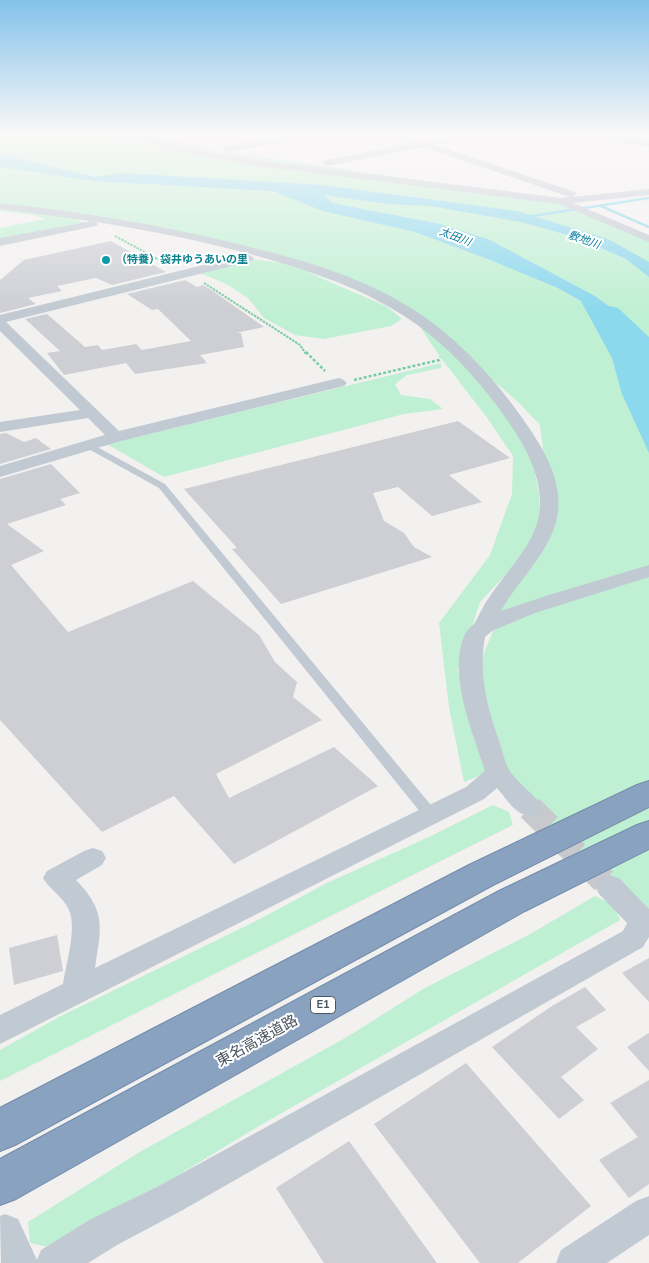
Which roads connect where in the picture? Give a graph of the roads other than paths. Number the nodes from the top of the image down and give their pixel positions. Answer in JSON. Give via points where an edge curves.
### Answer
{"nodes":[{"id":1,"x":491,"y":193,"type":"edge"},
{"id":2,"x":571,"y":193,"type":"edge"},
{"id":3,"x":584,"y":193,"type":"edge"},
{"id":4,"x":641,"y":193,"type":"edge"},
{"id":5,"x":561,"y":202,"type":"junction"},
{"id":6,"x":0,"y":206,"type":"edge"},
{"id":7,"x":92,"y":224,"type":"road end"},
{"id":8,"x":649,"y":239,"type":"edge"},
{"id":9,"x":0,"y":242,"type":"edge"},
{"id":10,"x":248,"y":258,"type":"dead end"},
{"id":11,"x":0,"y":319,"type":"edge"},
{"id":12,"x":0,"y":323,"type":"edge"},
{"id":13,"x":17,"y":340,"type":"junction"},
{"id":14,"x":0,"y":343,"type":"edge"},
{"id":15,"x":339,"y":383,"type":"road end"},
{"id":16,"x":92,"y":413,"type":"junction"},
{"id":17,"x":0,"y":428,"type":"edge"},
{"id":18,"x":116,"y":437,"type":"junction"},
{"id":19,"x":88,"y":445,"type":"junction"},
{"id":20,"x":0,"y":472,"type":"edge"},
{"id":21,"x":649,"y":571,"type":"edge"},
{"id":22,"x":483,"y":626,"type":"junction"},
{"id":23,"x":498,"y":774,"type":"junction"},
{"id":24,"x":649,"y":793,"type":"edge"},
{"id":25,"x":530,"y":808,"type":"tunnel mouth"},
{"id":26,"x":430,"y":814,"type":"junction"},
{"id":27,"x":649,"y":834,"type":"edge"},
{"id":28,"x":93,"y":858,"type":"dead end"},
{"id":29,"x":609,"y":886,"type":"tunnel mouth"},
{"id":30,"x":646,"y":921,"type":"edge"},
{"id":31,"x":77,"y":992,"type":"junction"},
{"id":32,"x":0,"y":1030,"type":"edge"},
{"id":33,"x":0,"y":1130,"type":"edge"},
{"id":34,"x":0,"y":1183,"type":"edge"},
{"id":35,"x":649,"y":1214,"type":"edge"},
{"id":36,"x":5,"y":1232,"type":"dead end"},
{"id":37,"x":20,"y":1263,"type":"edge"},
{"id":38,"x":54,"y":1263,"type":"edge"},
{"id":39,"x":574,"y":1263,"type":"edge"}],
"edges":[{"from":1,"to":5,"type":"street"},
{"from":2,"to":3,"type":"street"},
{"from":4,"to":5,"type":"street"},
{"from":5,"to":8,"type":"street"},
{"from":6,"to":22,"type":"street","via":[[71,213],[144,226],[218,241],[303,265],[376,295],[424,323],[446,342],[475,370],[520,426],[547,480],[550,508],[542,534]]},
{"from":7,"to":9,"type":"street"},
{"from":10,"to":11,"type":"street"},
{"from":12,"to":13,"type":"street"},
{"from":13,"to":14,"type":"street"},
{"from":13,"to":16,"type":"street"},
{"from":15,"to":18,"type":"street"},
{"from":16,"to":17,"type":"street"},
{"from":16,"to":18,"type":"street"},
{"from":18,"to":19,"type":"street"},
{"from":19,"to":20,"type":"street"},
{"from":19,"to":26,"type":"lane","via":[[162,486]]},
{"from":21,"to":22,"type":"street"},
{"from":22,"to":23,"type":"street","via":[[474,635],[470,659],[471,685]]},
{"from":23,"to":25,"type":"street"},
{"from":23,"to":26,"type":"street","via":[[476,793]]},
{"from":24,"to":33,"type":"highway","via":[[464,884]]},
{"from":26,"to":31,"type":"street"},
{"from":27,"to":34,"type":"highway","name":"東名高速道路","number":"E1","via":[[512,901]]},
{"from":28,"to":31,"type":"street","via":[[57,878],[81,903],[87,925]]},
{"from":29,"to":30,"type":"street"},
{"from":30,"to":38,"type":"street","via":[[634,939],[169,1199],[104,1232]]},
{"from":31,"to":32,"type":"street"},
{"from":35,"to":39,"type":"street"},
{"from":36,"to":37,"type":"street"}]}
